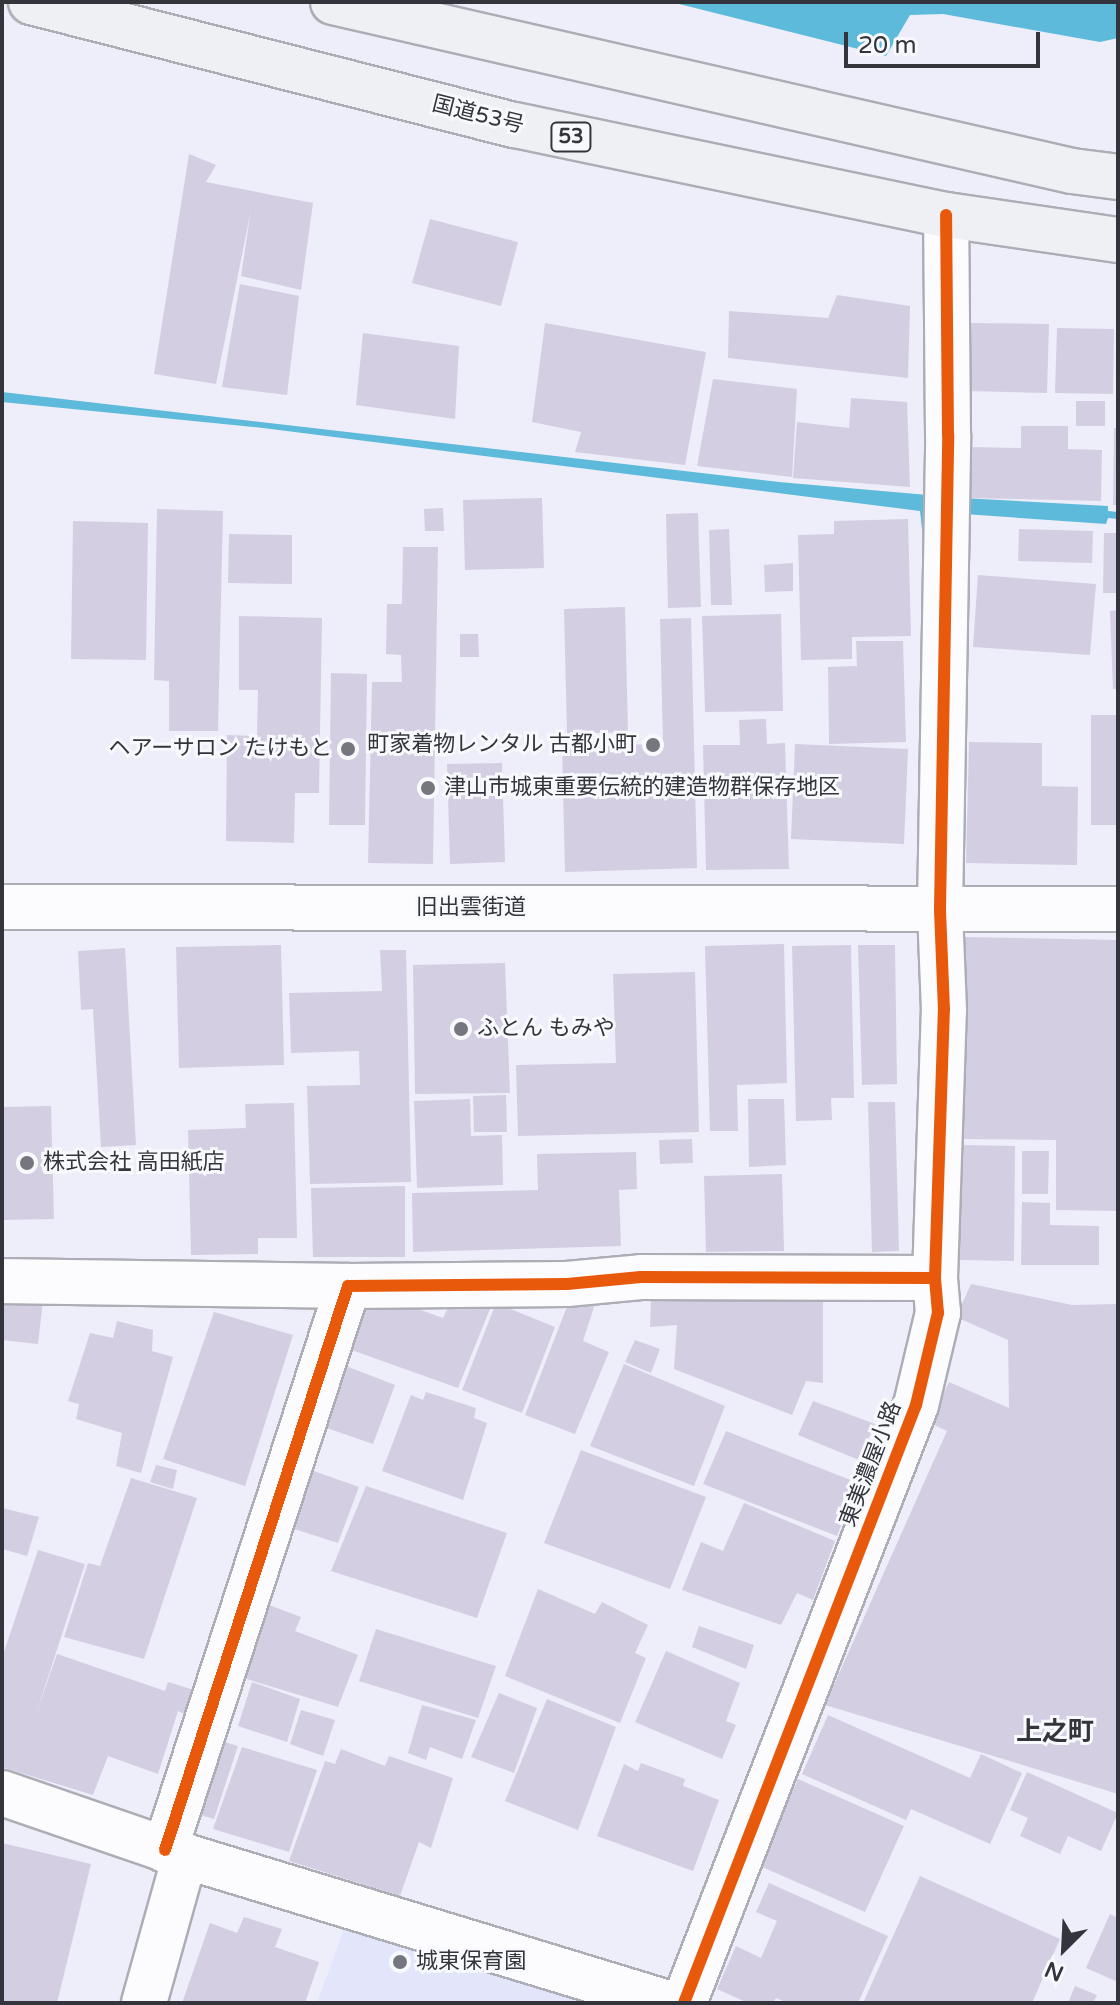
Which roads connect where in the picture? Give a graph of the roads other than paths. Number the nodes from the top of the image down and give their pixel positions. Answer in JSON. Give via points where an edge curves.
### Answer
{"nodes":[{"id":1,"x":31,"y":2,"type":"edge"},
{"id":2,"x":333,"y":2,"type":"edge"},
{"id":3,"x":1118,"y":177,"type":"edge"},
{"id":4,"x":946,"y":215,"type":"junction"},
{"id":5,"x":1118,"y":240,"type":"edge"},
{"id":6,"x":2,"y":907,"type":"edge"},
{"id":7,"x":940,"y":909,"type":"junction"},
{"id":8,"x":1118,"y":909,"type":"edge"},
{"id":9,"x":935,"y":1278,"type":"junction"},
{"id":10,"x":2,"y":1281,"type":"edge"},
{"id":11,"x":348,"y":1286,"type":"junction"},
{"id":12,"x":2,"y":1793,"type":"edge"},
{"id":13,"x":175,"y":1853,"type":"junction"},
{"id":14,"x":144,"y":2003,"type":"edge"},
{"id":15,"x":668,"y":2003,"type":"edge"},
{"id":16,"x":684,"y":2003,"type":"edge"}],
"edges":[{"from":1,"to":4,"type":"highway","name":"国道53号","number":"53","via":[[515,125]]},
{"from":2,"to":3,"type":"highway","via":[[1072,171]]},
{"from":4,"to":5,"type":"highway","name":"国道53号","number":"53"},
{"from":4,"to":7,"type":"street","name":"東美濃屋小路"},
{"from":6,"to":7,"type":"street","name":"旧出雲街道"},
{"from":7,"to":8,"type":"street","name":"旧出雲街道"},
{"from":7,"to":9,"type":"street","name":"東美濃屋小路","via":[[944,1010]]},
{"from":9,"to":11,"type":"street","via":[[641,1277],[567,1284]]},
{"from":9,"to":16,"type":"street","name":"東美濃屋小路","via":[[938,1313],[916,1405]]},
{"from":10,"to":11,"type":"street"},
{"from":11,"to":13,"type":"street"},
{"from":12,"to":13,"type":"street"},
{"from":13,"to":14,"type":"street"},
{"from":13,"to":15,"type":"street"}]}
